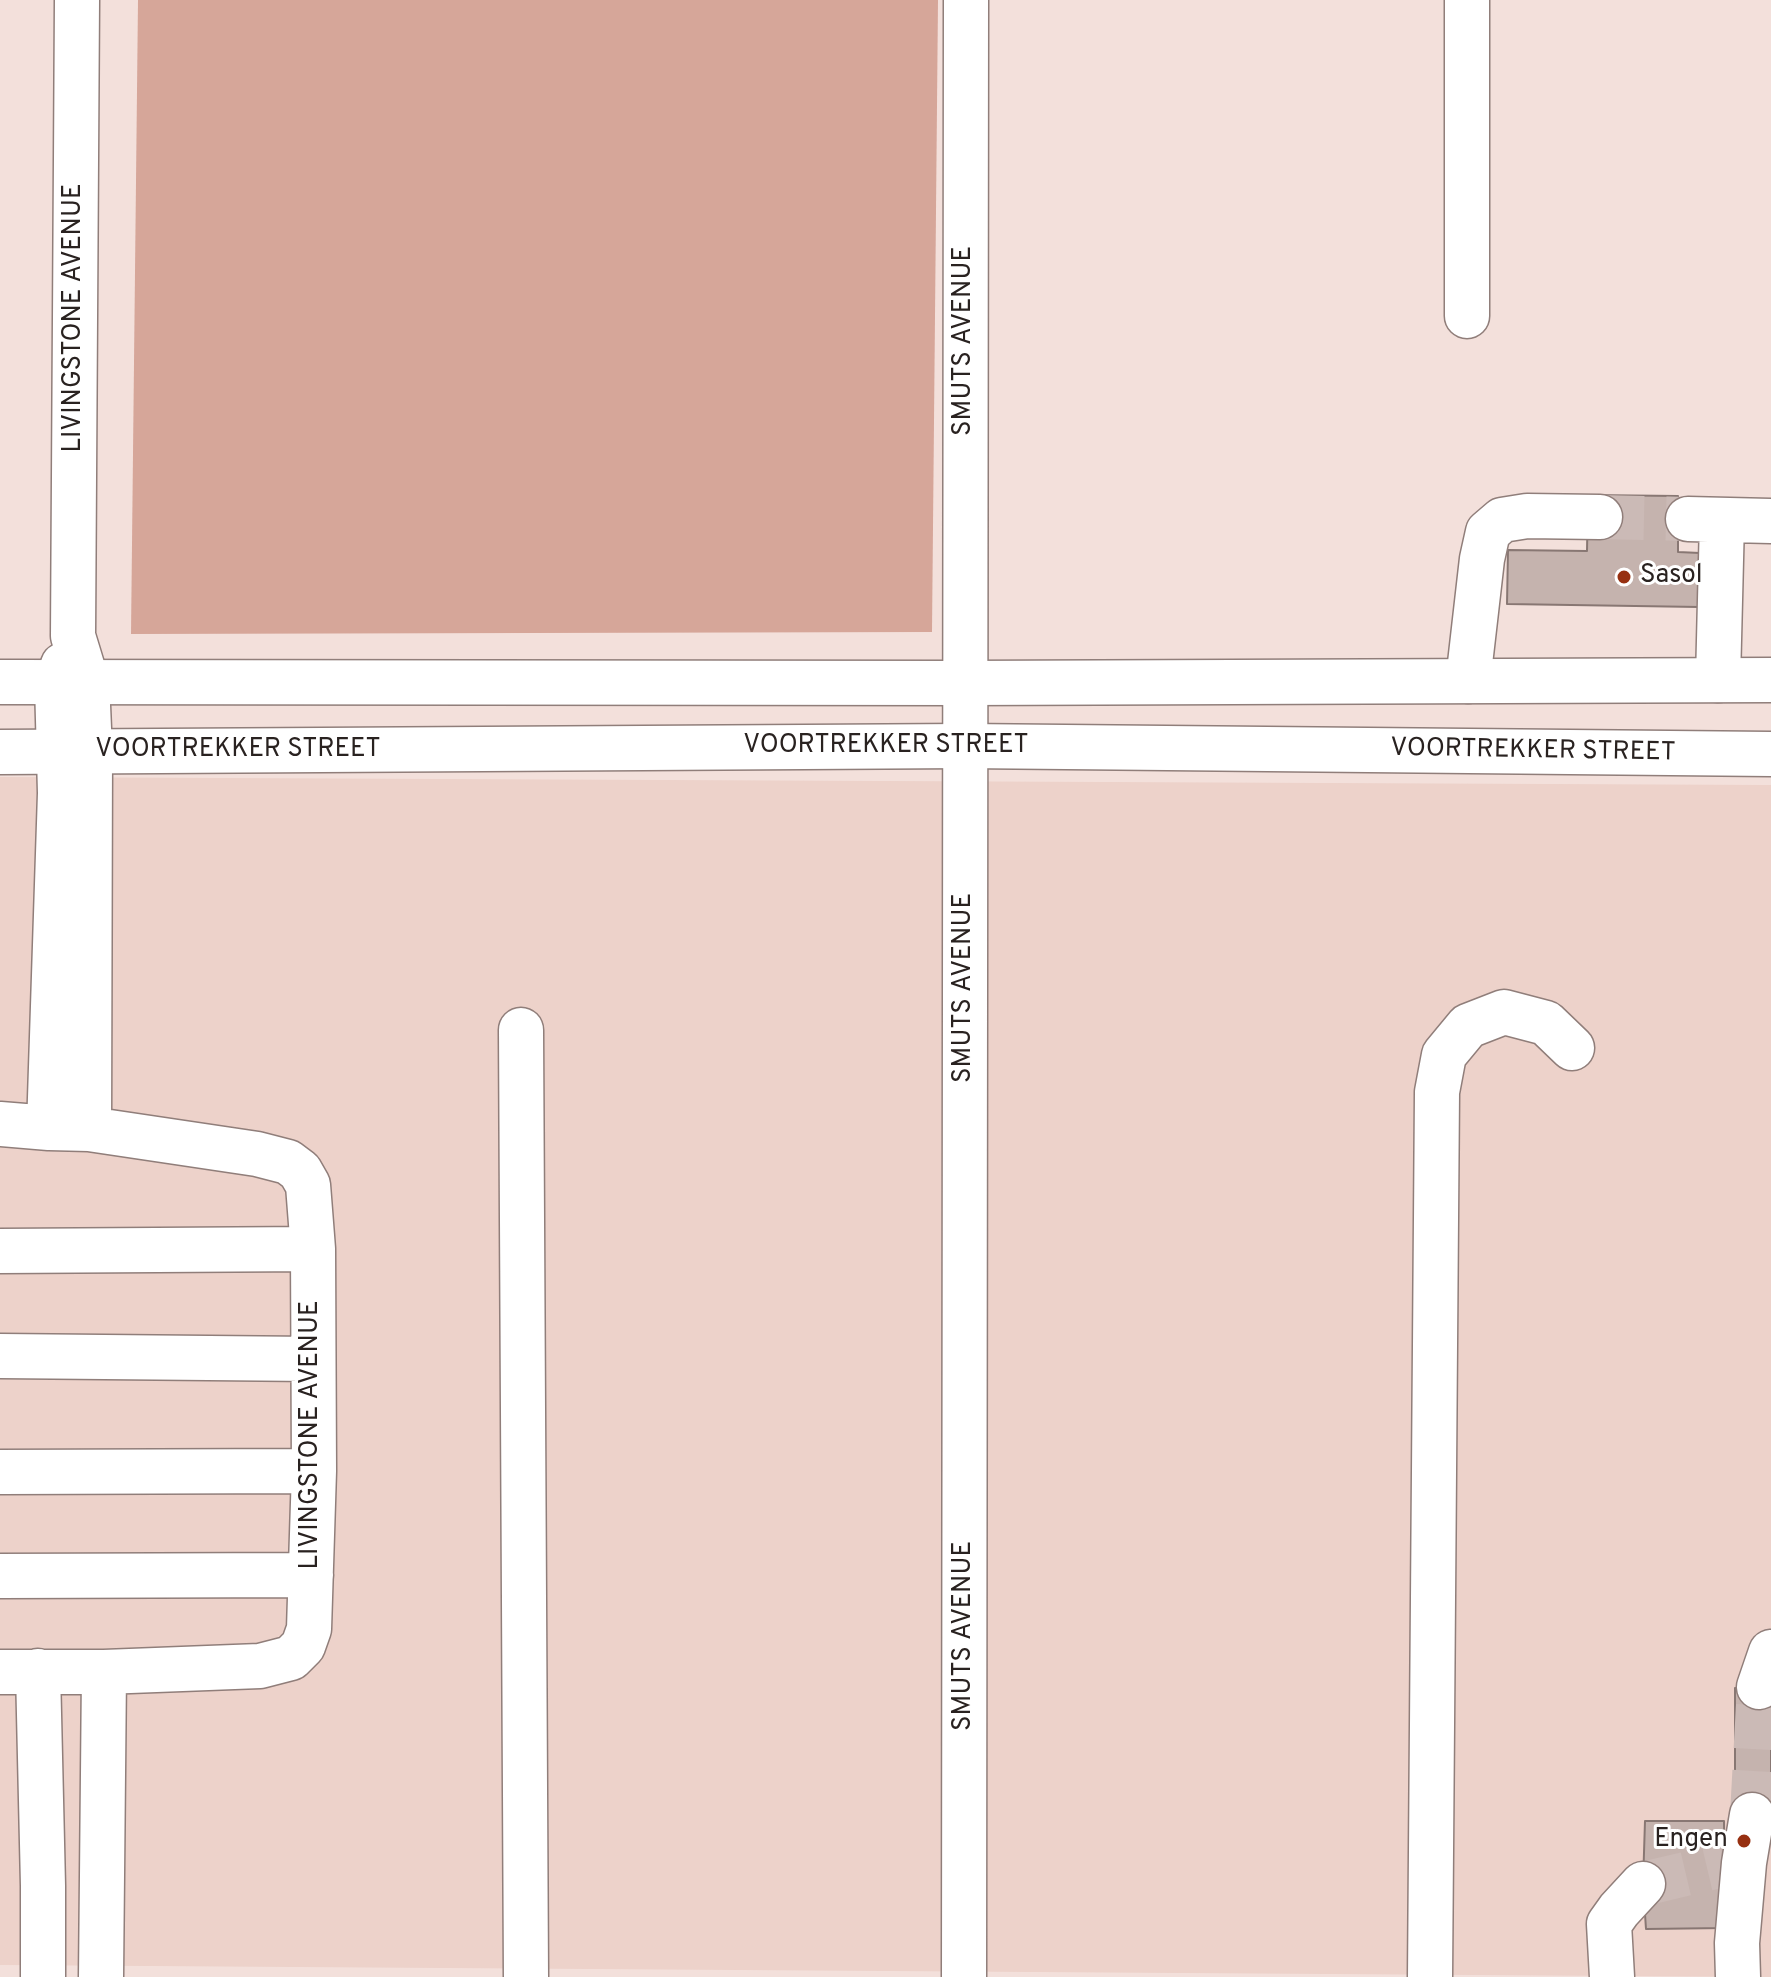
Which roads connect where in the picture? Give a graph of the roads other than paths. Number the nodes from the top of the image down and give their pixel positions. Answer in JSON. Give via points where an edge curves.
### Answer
{"nodes":[{"id":1,"x":77,"y":0,"type":"edge"},
{"id":2,"x":966,"y":0,"type":"edge"},
{"id":3,"x":1467,"y":0,"type":"edge"},
{"id":4,"x":1467,"y":316,"type":"dead end"},
{"id":5,"x":1600,"y":517,"type":"tunnel mouth"},
{"id":6,"x":1771,"y":521,"type":"edge"},
{"id":7,"x":1718,"y":680,"type":"junction"},
{"id":8,"x":1771,"y":680,"type":"edge"},
{"id":9,"x":1468,"y":681,"type":"junction"},
{"id":10,"x":0,"y":682,"type":"edge"},
{"id":11,"x":72,"y":682,"type":"junction"},
{"id":12,"x":965,"y":683,"type":"junction"},
{"id":13,"x":965,"y":746,"type":"junction"},
{"id":14,"x":0,"y":752,"type":"edge"},
{"id":15,"x":74,"y":752,"type":"junction"},
{"id":16,"x":1771,"y":754,"type":"edge"},
{"id":17,"x":521,"y":1030,"type":"dead end"},
{"id":18,"x":1572,"y":1048,"type":"dead end"},
{"id":19,"x":0,"y":1124,"type":"edge"},
{"id":20,"x":69,"y":1128,"type":"junction"},
{"id":21,"x":313,"y":1249,"type":"junction"},
{"id":22,"x":0,"y":1251,"type":"edge"},
{"id":23,"x":0,"y":1356,"type":"edge"},
{"id":24,"x":313,"y":1359,"type":"junction"},
{"id":25,"x":314,"y":1471,"type":"junction"},
{"id":26,"x":0,"y":1472,"type":"edge"},
{"id":27,"x":311,"y":1575,"type":"junction"},
{"id":28,"x":0,"y":1576,"type":"edge"},
{"id":29,"x":19,"y":1672,"type":"edge"},
{"id":30,"x":104,"y":1672,"type":"junction"},
{"id":31,"x":1752,"y":1815,"type":"tunnel mouth"},
{"id":32,"x":1746,"y":1865,"type":"edge"},
{"id":33,"x":1643,"y":1884,"type":"tunnel mouth"},
{"id":34,"x":43,"y":1977,"type":"edge"},
{"id":35,"x":101,"y":1977,"type":"edge"},
{"id":36,"x":526,"y":1977,"type":"edge"},
{"id":37,"x":964,"y":1977,"type":"edge"},
{"id":38,"x":1430,"y":1977,"type":"edge"},
{"id":39,"x":1612,"y":1977,"type":"edge"},
{"id":40,"x":1738,"y":1977,"type":"edge"}],
"edges":[{"from":1,"to":11,"type":"main road","name":"LIVINGSTONE AVENUE"},
{"from":2,"to":12,"type":"main road","name":"SMUTS AVENUE"},
{"from":3,"to":4,"type":"main road"},
{"from":5,"to":9,"type":"main road","via":[[1527,516],[1502,520],[1488,532]]},
{"from":6,"to":7,"type":"main road","via":[[1705,520]]},
{"from":7,"to":8,"type":"main road"},
{"from":7,"to":9,"type":"main road"},
{"from":9,"to":12,"type":"main road"},
{"from":10,"to":11,"type":"main road"},
{"from":11,"to":12,"type":"main road"},
{"from":11,"to":15,"type":"main road","name":"LIVINGSTONE AVENUE"},
{"from":12,"to":13,"type":"main road","name":"SMUTS AVENUE"},
{"from":13,"to":15,"type":"main road","name":"VOORTREKKER STREET"},
{"from":13,"to":16,"type":"main road","name":"VOORTREKKER STREET"},
{"from":13,"to":37,"type":"main road","name":"SMUTS AVENUE"},
{"from":14,"to":15,"type":"main road","name":"VOORTREKKER STREET"},
{"from":15,"to":20,"type":"main road","name":"LIVINGSTONE AVENUE"},
{"from":17,"to":36,"type":"main road"},
{"from":18,"to":38,"type":"main road","via":[[1546,1023],[1504,1012],[1468,1026],[1444,1055],[1437,1092]]},
{"from":19,"to":20,"type":"main road"},
{"from":20,"to":21,"type":"main road","name":"LIVINGSTONE AVENUE","via":[[288,1162],[308,1185]]},
{"from":21,"to":22,"type":"main road"},
{"from":21,"to":24,"type":"main road","name":"LIVINGSTONE AVENUE"},
{"from":23,"to":24,"type":"main road"},
{"from":24,"to":25,"type":"main road","name":"LIVINGSTONE AVENUE"},
{"from":25,"to":26,"type":"main road"},
{"from":25,"to":27,"type":"main road","name":"LIVINGSTONE AVENUE"},
{"from":27,"to":28,"type":"main road"},
{"from":27,"to":30,"type":"main road","name":"LIVINGSTONE AVENUE","via":[[309,1629],[291,1658],[260,1666]]},
{"from":29,"to":30,"type":"main road","name":"LIVINGSTONE AVENUE"},
{"from":29,"to":34,"type":"main road","name":"LIVINGSTONE AVENUE","via":[[43,1886]]},
{"from":30,"to":35,"type":"main road"},
{"from":31,"to":32,"type":"main road"},
{"from":32,"to":40,"type":"main road"},
{"from":33,"to":39,"type":"main road","via":[[1609,1924]]}]}
